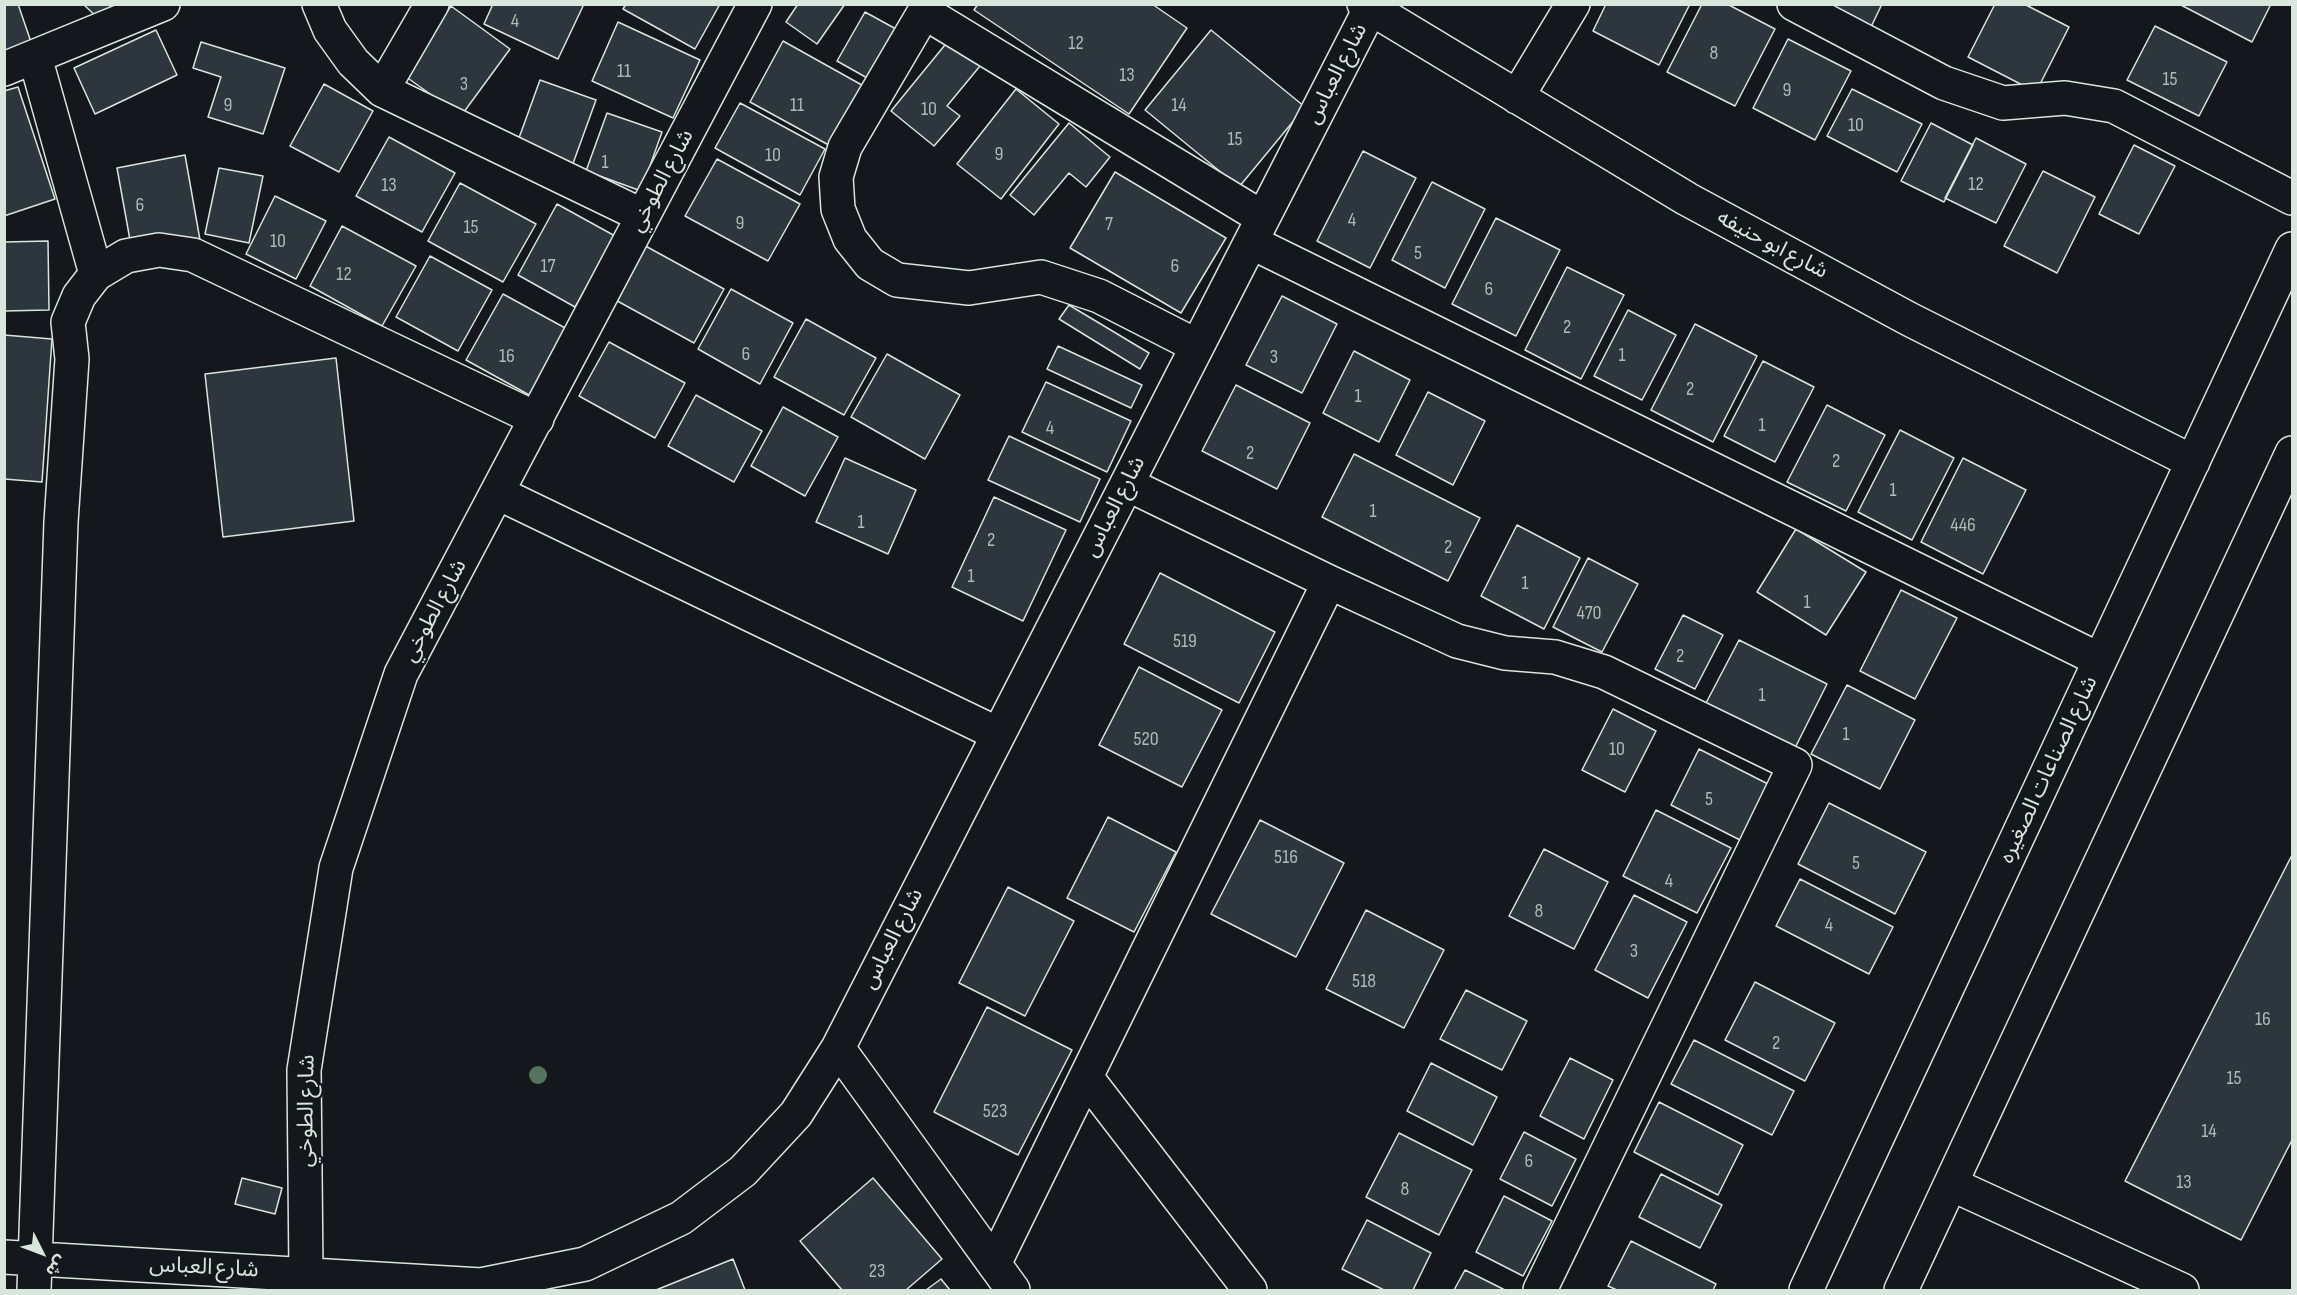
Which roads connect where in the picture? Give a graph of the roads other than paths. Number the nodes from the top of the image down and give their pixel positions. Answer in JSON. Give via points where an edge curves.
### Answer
{"nodes":[{"id":1,"x":163,"y":4,"type":"edge"},
{"id":2,"x":319,"y":4,"type":"edge"},
{"id":3,"x":432,"y":4,"type":"edge"},
{"id":4,"x":755,"y":4,"type":"edge"},
{"id":5,"x":1573,"y":4,"type":"edge"},
{"id":6,"x":1794,"y":4,"type":"edge"},
{"id":7,"x":1367,"y":7,"type":"edge"},
{"id":8,"x":927,"y":8,"type":"edge"},
{"id":9,"x":35,"y":57,"type":"junction"},
{"id":10,"x":4,"y":69,"type":"edge"},
{"id":11,"x":382,"y":90,"type":"junction"},
{"id":12,"x":1518,"y":97,"type":"junction"},
{"id":13,"x":2292,"y":198,"type":"edge"},
{"id":14,"x":643,"y":216,"type":"junction"},
{"id":15,"x":1257,"y":230,"type":"junction"},
{"id":16,"x":2292,"y":249,"type":"edge"},
{"id":17,"x":96,"y":274,"type":"junction"},
{"id":18,"x":1197,"y":346,"type":"junction"},
{"id":19,"x":537,"y":419,"type":"junction"},
{"id":20,"x":2292,"y":453,"type":"edge"},
{"id":21,"x":2193,"y":462,"type":"junction"},
{"id":22,"x":1127,"y":484,"type":"junction"},
{"id":23,"x":498,"y":493,"type":"junction"},
{"id":24,"x":1329,"y":582,"type":"junction"},
{"id":25,"x":2100,"y":660,"type":"junction"},
{"id":26,"x":998,"y":734,"type":"junction"},
{"id":27,"x":838,"y":1048,"type":"junction"},
{"id":28,"x":1086,"y":1077,"type":"junction"},
{"id":29,"x":1951,"y":1184,"type":"junction"},
{"id":30,"x":4,"y":1257,"type":"edge"},
{"id":31,"x":994,"y":1264,"type":"junction"},
{"id":32,"x":306,"y":1274,"type":"junction"},
{"id":33,"x":36,"y":1275,"type":"edge"},
{"id":34,"x":229,"y":1280,"type":"edge"},
{"id":35,"x":1818,"y":1287,"type":"edge"},
{"id":36,"x":1013,"y":1290,"type":"edge"},
{"id":37,"x":1250,"y":1290,"type":"edge"},
{"id":38,"x":1540,"y":1290,"type":"edge"},
{"id":39,"x":1901,"y":1290,"type":"edge"},
{"id":40,"x":2182,"y":1290,"type":"edge"}],
"edges":[{"from":1,"to":9,"type":"street"},
{"from":2,"to":11,"type":"street","via":[[330,30],[353,62]]},
{"from":3,"to":11,"type":"street"},
{"from":4,"to":14,"type":"street","name":"شارع الطوخي"},
{"from":5,"to":12,"type":"street"},
{"from":6,"to":13,"type":"street","via":[[1944,83],[2003,103],[2065,98],[2114,106]]},
{"from":7,"to":12,"type":"street","name":"شارع ابو حنيفه"},
{"from":7,"to":15,"type":"street","name":"شارع العباس"},
{"from":8,"to":15,"type":"street"},
{"from":8,"to":18,"type":"street","via":[[845,147],[836,177],[838,209],[849,239],[870,264],[897,280],[969,288],[1041,277],[1099,296]]},
{"from":9,"to":10,"type":"street"},
{"from":9,"to":17,"type":"street"},
{"from":11,"to":14,"type":"street"},
{"from":12,"to":21,"type":"street","name":"شارع ابو حنيفه","via":[[1769,244]]},
{"from":14,"to":19,"type":"street","name":"شارع الطوخي"},
{"from":15,"to":18,"type":"street","name":"شارع العباس"},
{"from":15,"to":25,"type":"street"},
{"from":16,"to":21,"type":"street","name":"شارع الصناعات الصغيره"},
{"from":17,"to":19,"type":"street","via":[[126,256],[159,250],[193,255]]},
{"from":17,"to":33,"type":"street","via":[[79,296],[68,322],[72,359],[62,522]]},
{"from":18,"to":22,"type":"street","name":"شارع العباس"},
{"from":19,"to":23,"type":"street","name":"شارع الطوخي"},
{"from":20,"to":29,"type":"street"},
{"from":21,"to":25,"type":"street","name":"شارع الصناعات الصغيره"},
{"from":22,"to":24,"type":"street"},
{"from":22,"to":26,"type":"street","name":"شارع العباس"},
{"from":23,"to":26,"type":"street"},
{"from":23,"to":32,"type":"street","name":"شارع الطوخي","via":[[401,674],[336,868],[304,1070]]},
{"from":24,"to":28,"type":"street"},
{"from":24,"to":38,"type":"street","via":[[1457,641],[1505,653],[1555,657],[1604,672],[1795,765]]},
{"from":25,"to":35,"type":"street","name":"شارع الصناعات الصغيره"},
{"from":26,"to":27,"type":"street","name":"شارع العباس"},
{"from":27,"to":31,"type":"street"},
{"from":27,"to":32,"type":"street","name":"شارع العباس","via":[[796,1114],[743,1171],[681,1218],[585,1264],[482,1285]]},
{"from":28,"to":31,"type":"street"},
{"from":28,"to":37,"type":"street"},
{"from":29,"to":39,"type":"street"},
{"from":29,"to":40,"type":"street"},
{"from":30,"to":33,"type":"street","name":"شارع العباس"},
{"from":31,"to":36,"type":"street"},
{"from":32,"to":34,"type":"street","name":"شارع العباس"},
{"from":33,"to":34,"type":"street","name":"شارع العباس"}]}
